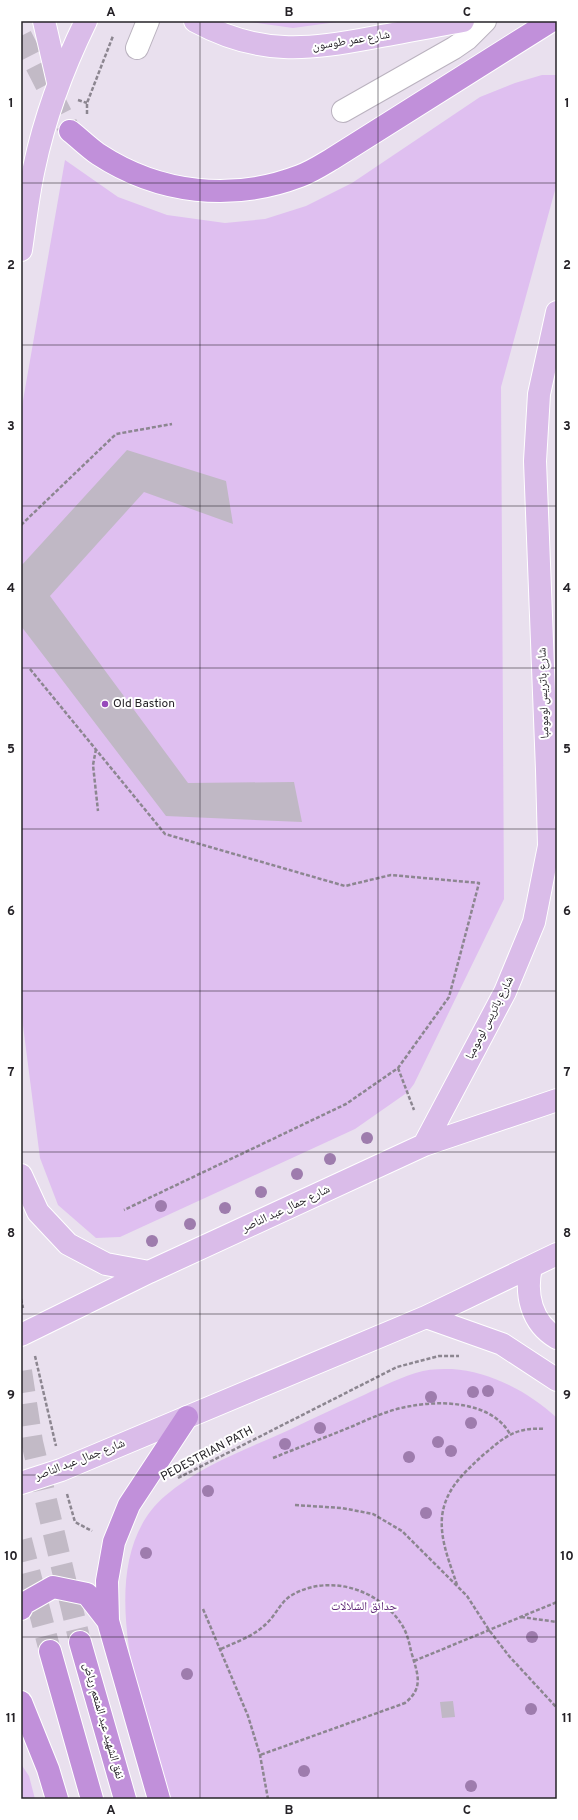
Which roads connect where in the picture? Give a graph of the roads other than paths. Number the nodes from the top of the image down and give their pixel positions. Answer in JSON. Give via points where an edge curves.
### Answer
{"nodes":[{"id":1,"x":44,"y":21,"type":"edge"},
{"id":2,"x":86,"y":21,"type":"edge"},
{"id":3,"x":148,"y":21,"type":"edge"},
{"id":4,"x":195,"y":21,"type":"edge"},
{"id":5,"x":463,"y":21,"type":"edge"},
{"id":6,"x":485,"y":21,"type":"edge"},
{"id":7,"x":551,"y":21,"type":"edge"},
{"id":8,"x":138,"y":48,"type":"dead end"},
{"id":9,"x":58,"y":82,"type":"junction"},
{"id":10,"x":343,"y":111,"type":"dead end"},
{"id":11,"x":79,"y":126,"type":"tunnel mouth"},
{"id":12,"x":21,"y":250,"type":"edge"},
{"id":13,"x":557,"y":312,"type":"edge"},
{"id":14,"x":557,"y":1100,"type":"edge"},
{"id":15,"x":424,"y":1145,"type":"junction"},
{"id":16,"x":21,"y":1175,"type":"edge"},
{"id":17,"x":557,"y":1254,"type":"edge"},
{"id":18,"x":531,"y":1267,"type":"junction"},
{"id":19,"x":149,"y":1272,"type":"junction"},
{"id":20,"x":426,"y":1317,"type":"junction"},
{"id":21,"x":25,"y":1333,"type":"edge"},
{"id":22,"x":557,"y":1338,"type":"edge"},
{"id":23,"x":557,"y":1380,"type":"edge"},
{"id":24,"x":187,"y":1417,"type":"junction"},
{"id":25,"x":21,"y":1483,"type":"edge"},
{"id":26,"x":21,"y":1610,"type":"edge"},
{"id":27,"x":108,"y":1621,"type":"junction"},
{"id":28,"x":80,"y":1642,"type":"tunnel mouth"},
{"id":29,"x":50,"y":1651,"type":"tunnel mouth"},
{"id":30,"x":21,"y":1702,"type":"edge"},
{"id":31,"x":57,"y":1799,"type":"edge"},
{"id":32,"x":92,"y":1799,"type":"edge"},
{"id":33,"x":125,"y":1799,"type":"edge"},
{"id":34,"x":159,"y":1799,"type":"edge"}],
"edges":[{"from":1,"to":9,"type":"main road"},
{"from":2,"to":9,"type":"main road"},
{"from":3,"to":8,"type":"lane"},
{"from":4,"to":5,"type":"main road","name":"شارع عمر طوسون","via":[[235,39],[264,46],[294,48],[324,47]]},
{"from":6,"to":10,"type":"lane","via":[[454,48]]},
{"from":7,"to":11,"type":"highway","via":[[332,159],[301,176],[267,186],[232,192],[196,191],[161,184],[128,171],[97,153]]},
{"from":9,"to":12,"type":"main road","via":[[33,169]]},
{"from":13,"to":15,"type":"main road","name":"شارع باتريس لومومبا","via":[[539,394],[535,461],[549,846],[534,922],[505,992]]},
{"from":14,"to":15,"type":"main road","name":"شارع جمال عبد الناصر"},
{"from":15,"to":19,"type":"main road","name":"شارع جمال عبد الناصر"},
{"from":16,"to":19,"type":"main road","via":[[38,1212],[68,1244],[106,1264]]},
{"from":17,"to":18,"type":"main road","name":"شارع جمال عبد الناصر"},
{"from":18,"to":20,"type":"main road","name":"شارع جمال عبد الناصر"},
{"from":18,"to":22,"type":"main road","via":[[529,1297],[534,1311],[541,1325]]},
{"from":19,"to":21,"type":"main road","name":"شارع جمال عبد الناصر"},
{"from":20,"to":23,"type":"main road","via":[[502,1344]]},
{"from":20,"to":24,"type":"main road","name":"شارع جمال عبد الناصر"},
{"from":24,"to":25,"type":"main road","name":"شارع جمال عبد الناصر","via":[[61,1470]]},
{"from":24,"to":27,"type":"highway","via":[[129,1504],[114,1542],[107,1581]]},
{"from":26,"to":27,"type":"highway","via":[[23,1604],[53,1587],[87,1594]]},
{"from":27,"to":34,"type":"highway"},
{"from":28,"to":33,"type":"highway","name":"نفق الشهيد عبد المنعم رياض"},
{"from":29,"to":32,"type":"highway"},
{"from":30,"to":31,"type":"highway"}]}
